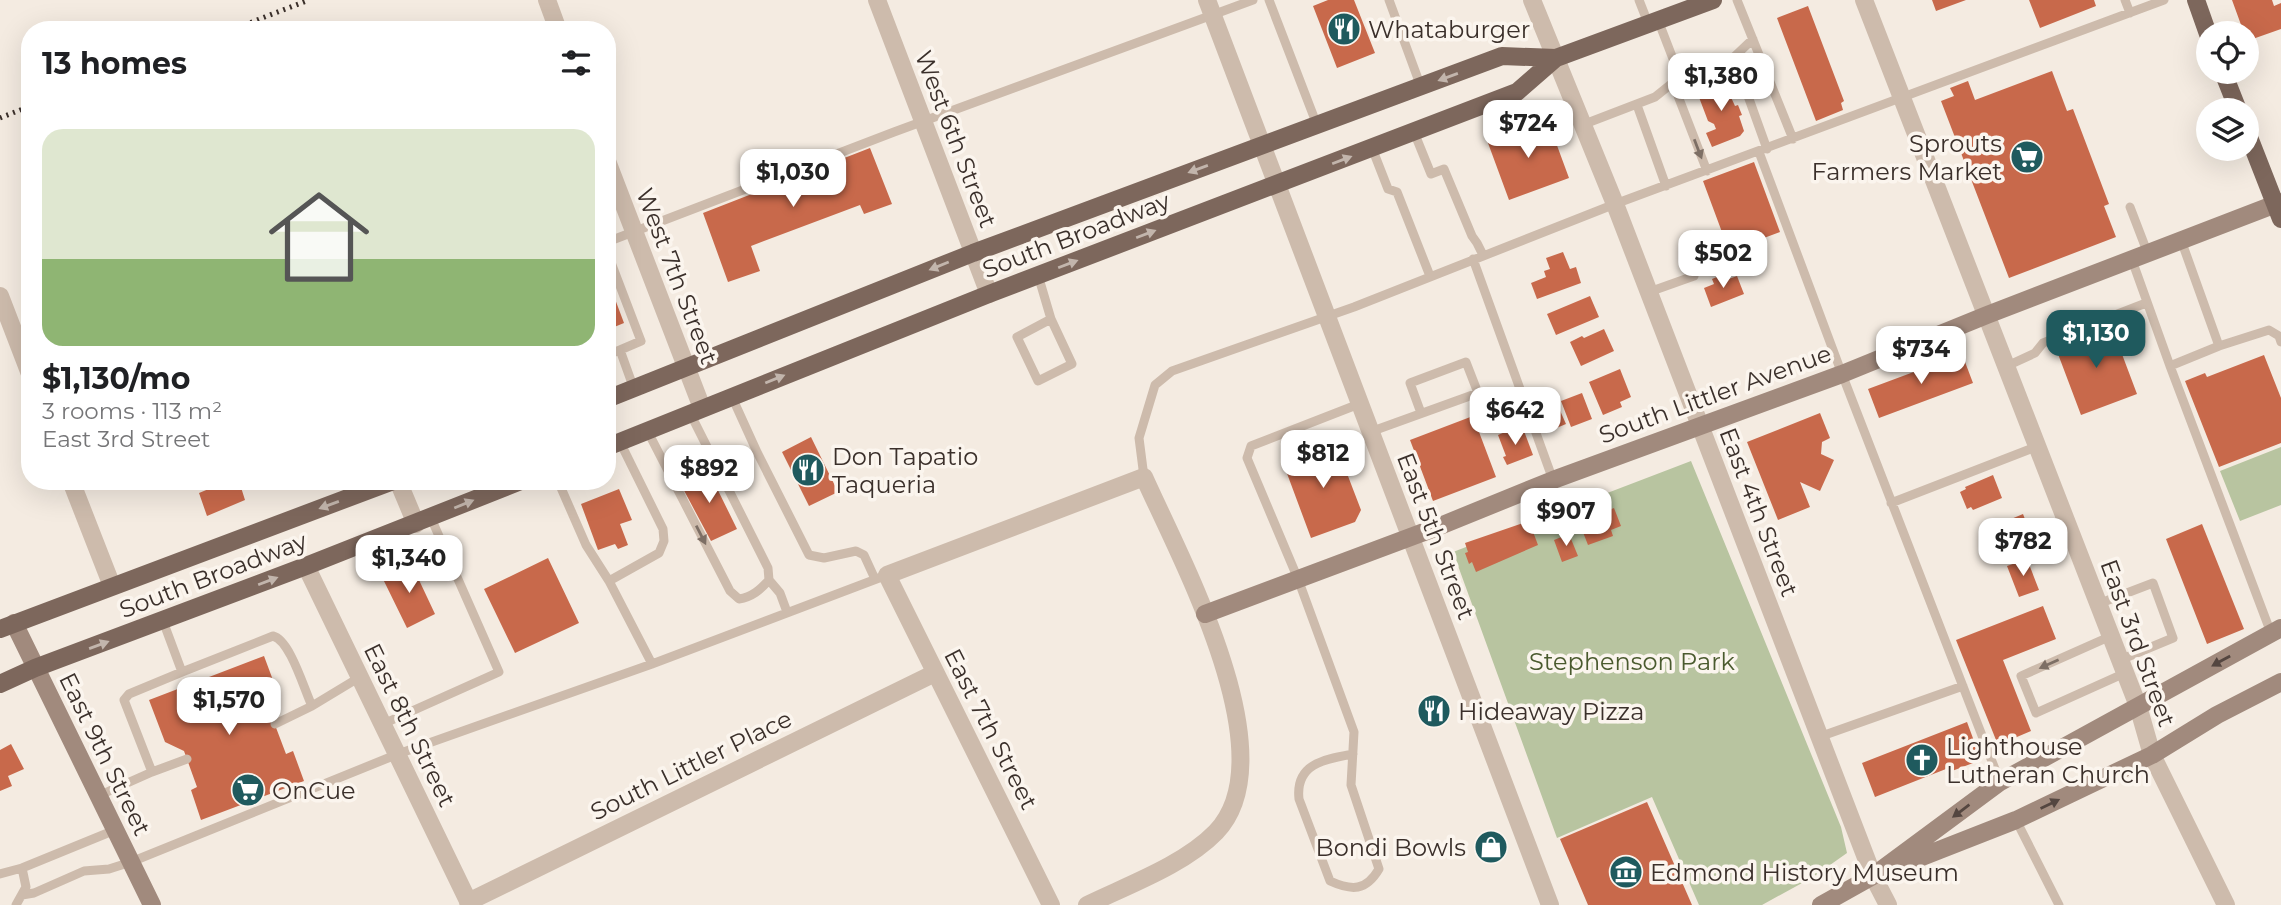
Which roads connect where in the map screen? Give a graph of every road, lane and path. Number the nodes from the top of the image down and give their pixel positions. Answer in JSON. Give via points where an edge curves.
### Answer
{"nodes":[{"id":1,"x":547,"y":0,"type":"edge"},
{"id":2,"x":877,"y":0,"type":"edge"},
{"id":3,"x":1253,"y":0,"type":"edge"},
{"id":4,"x":1269,"y":0,"type":"edge"},
{"id":5,"x":1389,"y":0,"type":"edge"},
{"id":6,"x":1532,"y":0,"type":"edge"},
{"id":7,"x":1639,"y":0,"type":"edge"},
{"id":8,"x":1712,"y":0,"type":"edge"},
{"id":9,"x":1737,"y":0,"type":"edge"},
{"id":10,"x":1864,"y":0,"type":"edge"},
{"id":11,"x":2125,"y":0,"type":"edge"},
{"id":12,"x":2164,"y":0,"type":"edge"},
{"id":13,"x":2196,"y":0,"type":"edge"},
{"id":14,"x":1209,"y":7,"type":"edge"},
{"id":15,"x":2130,"y":13,"type":"junction"},
{"id":16,"x":555,"y":21,"type":"edge"},
{"id":17,"x":2203,"y":21,"type":"edge"},
{"id":18,"x":1653,"y":22,"type":"junction"},
{"id":19,"x":1753,"y":39,"type":"junction"},
{"id":20,"x":1734,"y":57,"type":"junction"},
{"id":21,"x":1556,"y":58,"type":"junction"},
{"id":22,"x":1676,"y":80,"type":"junction"},
{"id":23,"x":1421,"y":87,"type":"junction"},
{"id":24,"x":1901,"y":98,"type":"junction"},
{"id":25,"x":1637,"y":105,"type":"junction"},
{"id":26,"x":923,"y":122,"type":"junction"},
{"id":27,"x":1317,"y":125,"type":"junction"},
{"id":28,"x":1582,"y":125,"type":"junction"},
{"id":29,"x":1414,"y":132,"type":"junction"},
{"id":30,"x":1793,"y":139,"type":"junction"},
{"id":31,"x":1262,"y":145,"type":"junction"},
{"id":32,"x":1372,"y":148,"type":"junction"},
{"id":33,"x":1763,"y":150,"type":"junction"},
{"id":34,"x":2259,"y":160,"type":"edge"},
{"id":35,"x":1707,"y":171,"type":"junction"},
{"id":36,"x":1278,"y":183,"type":"junction"},
{"id":37,"x":616,"y":185,"type":"edge"},
{"id":38,"x":1666,"y":186,"type":"junction"},
{"id":39,"x":1615,"y":204,"type":"junction"},
{"id":40,"x":2130,"y":207,"type":"dead end"},
{"id":41,"x":2279,"y":208,"type":"edge"},
{"id":42,"x":634,"y":232,"type":"junction"},
{"id":43,"x":616,"y":239,"type":"edge"},
{"id":44,"x":2181,"y":240,"type":"junction"},
{"id":45,"x":973,"y":253,"type":"junction"},
{"id":46,"x":1478,"y":257,"type":"junction"},
{"id":47,"x":2140,"y":257,"type":"junction"},
{"id":48,"x":1038,"y":275,"type":"junction"},
{"id":49,"x":1430,"y":276,"type":"junction"},
{"id":50,"x":1694,"y":276,"type":"dead end"},
{"id":51,"x":616,"y":282,"type":"edge"},
{"id":52,"x":1649,"y":292,"type":"junction"},
{"id":53,"x":989,"y":295,"type":"junction"},
{"id":54,"x":0,"y":296,"type":"edge"},
{"id":55,"x":2146,"y":303,"type":"junction"},
{"id":56,"x":3,"y":315,"type":"edge"},
{"id":57,"x":1987,"y":315,"type":"junction"},
{"id":58,"x":1327,"y":316,"type":"junction"},
{"id":59,"x":1052,"y":318,"type":"junction"},
{"id":60,"x":2280,"y":338,"type":"edge"},
{"id":61,"x":2219,"y":346,"type":"junction"},
{"id":62,"x":620,"y":350,"type":"junction"},
{"id":63,"x":616,"y":352,"type":"edge"},
{"id":64,"x":21,"y":354,"type":"edge"},
{"id":65,"x":2007,"y":366,"type":"junction"},
{"id":66,"x":2169,"y":366,"type":"junction"},
{"id":67,"x":686,"y":369,"type":"junction"},
{"id":68,"x":1842,"y":374,"type":"junction"},
{"id":69,"x":634,"y":389,"type":"junction"},
{"id":70,"x":616,"y":396,"type":"edge"},
{"id":71,"x":732,"y":397,"type":"junction"},
{"id":72,"x":1359,"y":404,"type":"junction"},
{"id":73,"x":696,"y":411,"type":"junction"},
{"id":74,"x":1421,"y":413,"type":"junction"},
{"id":75,"x":1700,"y":426,"type":"junction"},
{"id":76,"x":648,"y":430,"type":"junction"},
{"id":77,"x":1370,"y":432,"type":"junction"},
{"id":78,"x":616,"y":443,"type":"edge"},
{"id":79,"x":2038,"y":446,"type":"junction"},
{"id":80,"x":616,"y":449,"type":"edge"},
{"id":81,"x":1144,"y":477,"type":"junction"},
{"id":82,"x":1553,"y":480,"type":"junction"},
{"id":83,"x":75,"y":490,"type":"edge"},
{"id":84,"x":372,"y":490,"type":"edge"},
{"id":85,"x":402,"y":490,"type":"edge"},
{"id":86,"x":499,"y":490,"type":"edge"},
{"id":87,"x":562,"y":490,"type":"edge"},
{"id":88,"x":1891,"y":503,"type":"junction"},
{"id":89,"x":423,"y":521,"type":"junction"},
{"id":90,"x":1409,"y":537,"type":"junction"},
{"id":91,"x":306,"y":566,"type":"junction"},
{"id":92,"x":881,"y":577,"type":"junction"},
{"id":93,"x":1298,"y":579,"type":"junction"},
{"id":94,"x":769,"y":580,"type":"junction"},
{"id":95,"x":609,"y":581,"type":"junction"},
{"id":96,"x":112,"y":586,"type":"junction"},
{"id":97,"x":2098,"y":604,"type":"junction"},
{"id":98,"x":787,"y":612,"type":"junction"},
{"id":99,"x":1205,"y":614,"type":"junction"},
{"id":100,"x":163,"y":621,"type":"junction"},
{"id":101,"x":7,"y":626,"type":"edge"},
{"id":102,"x":2276,"y":631,"type":"edge"},
{"id":103,"x":2111,"y":636,"type":"junction"},
{"id":104,"x":652,"y":664,"type":"junction"},
{"id":105,"x":2123,"y":667,"type":"junction"},
{"id":106,"x":35,"y":668,"type":"junction"},
{"id":107,"x":182,"y":672,"type":"junction"},
{"id":108,"x":935,"y":673,"type":"junction"},
{"id":109,"x":360,"y":677,"type":"junction"},
{"id":110,"x":0,"y":684,"type":"edge"},
{"id":111,"x":1963,"y":685,"type":"junction"},
{"id":112,"x":2280,"y":685,"type":"edge"},
{"id":113,"x":312,"y":706,"type":"junction"},
{"id":114,"x":2138,"y":706,"type":"junction"},
{"id":115,"x":275,"y":724,"type":"dead end"},
{"id":116,"x":383,"y":724,"type":"junction"},
{"id":117,"x":1819,"y":737,"type":"junction"},
{"id":118,"x":398,"y":754,"type":"junction"},
{"id":119,"x":1353,"y":754,"type":"junction"},
{"id":120,"x":2151,"y":755,"type":"junction"},
{"id":121,"x":187,"y":759,"type":"dead end"},
{"id":122,"x":152,"y":772,"type":"junction"},
{"id":123,"x":2000,"y":782,"type":"junction"},
{"id":124,"x":98,"y":796,"type":"junction"},
{"id":125,"x":2016,"y":820,"type":"junction"},
{"id":126,"x":115,"y":830,"type":"junction"},
{"id":127,"x":131,"y":862,"type":"junction"},
{"id":128,"x":22,"y":868,"type":"junction"},
{"id":129,"x":0,"y":874,"type":"edge"},
{"id":130,"x":1873,"y":876,"type":"junction"},
{"id":131,"x":22,"y":895,"type":"junction"},
{"id":132,"x":469,"y":903,"type":"edge"},
{"id":133,"x":16,"y":905,"type":"edge"},
{"id":134,"x":152,"y":905,"type":"edge"},
{"id":135,"x":1051,"y":905,"type":"edge"},
{"id":136,"x":1087,"y":905,"type":"edge"},
{"id":137,"x":1550,"y":905,"type":"edge"},
{"id":138,"x":1821,"y":905,"type":"edge"},
{"id":139,"x":1888,"y":905,"type":"edge"},
{"id":140,"x":2059,"y":905,"type":"edge"},
{"id":141,"x":2226,"y":905,"type":"edge"}],
"edges":[{"from":1,"to":16,"type":"street"},
{"from":2,"to":26,"type":"street","name":"West 6th Street"},
{"from":3,"to":14,"type":"lane"},
{"from":4,"to":27,"type":"lane"},
{"from":5,"to":23,"type":"lane"},
{"from":6,"to":21,"type":"street","name":"East 4th Street"},
{"from":7,"to":18,"type":"lane"},
{"from":8,"to":18,"type":"main road","name":"South Broadway"},
{"from":9,"to":19,"type":"lane"},
{"from":10,"to":24,"type":"street","name":"East 3rd Street"},
{"from":11,"to":15,"type":"lane"},
{"from":12,"to":15,"type":"lane"},
{"from":13,"to":17,"type":"main road"},
{"from":14,"to":26,"type":"lane"},
{"from":14,"to":31,"type":"street","name":"East 5th Street"},
{"from":15,"to":24,"type":"lane"},
{"from":18,"to":21,"type":"main road","name":"South Broadway"},
{"from":18,"to":22,"type":"lane"},
{"from":19,"to":20,"type":"lane"},
{"from":19,"to":30,"type":"lane"},
{"from":20,"to":22,"type":"lane"},
{"from":20,"to":33,"type":"lane"},
{"from":21,"to":23,"type":"main road","name":"South Broadway","one_way":true,"via":[[1502,56]]},
{"from":21,"to":28,"type":"street","name":"East 4th Street"},
{"from":21,"to":29,"type":"main road","name":"South Broadway","via":[[1517,92]]},
{"from":22,"to":25,"type":"lane"},
{"from":22,"to":35,"type":"lane","one_way":true},
{"from":23,"to":27,"type":"main road","name":"South Broadway"},
{"from":24,"to":30,"type":"lane"},
{"from":24,"to":57,"type":"street","name":"East 3rd Street"},
{"from":25,"to":28,"type":"lane"},
{"from":25,"to":38,"type":"lane"},
{"from":26,"to":42,"type":"lane"},
{"from":26,"to":45,"type":"street","name":"West 6th Street"},
{"from":27,"to":31,"type":"main road","name":"South Broadway"},
{"from":28,"to":39,"type":"street","name":"East 4th Street"},
{"from":29,"to":32,"type":"main road","name":"South Broadway"},
{"from":29,"to":46,"type":"lane","via":[[1431,174],[1444,169],[1478,243]]},
{"from":30,"to":33,"type":"lane"},
{"from":31,"to":36,"type":"street","name":"East 5th Street"},
{"from":31,"to":45,"type":"main road","name":"South Broadway","one_way":true},
{"from":36,"to":32,"type":"main road","name":"South Broadway","one_way":true},
{"from":32,"to":49,"type":"lane","via":[[1388,189],[1397,192]]},
{"from":33,"to":35,"type":"lane"},
{"from":33,"to":68,"type":"lane"},
{"from":34,"to":41,"type":"main road"},
{"from":35,"to":38,"type":"lane"},
{"from":48,"to":36,"type":"main road","name":"South Broadway","one_way":true},
{"from":36,"to":58,"type":"street","name":"East 5th Street"},
{"from":37,"to":42,"type":"street","name":"West 7th Street"},
{"from":38,"to":39,"type":"lane"},
{"from":39,"to":46,"type":"lane"},
{"from":39,"to":52,"type":"street","name":"East 4th Street"},
{"from":40,"to":47,"type":"lane"},
{"from":41,"to":44,"type":"main road","name":"South Littler Avenue"},
{"from":42,"to":43,"type":"lane"},
{"from":42,"to":67,"type":"street","name":"West 7th Street"},
{"from":44,"to":47,"type":"main road","name":"South Littler Avenue"},
{"from":44,"to":61,"type":"lane"},
{"from":45,"to":53,"type":"street","name":"West 6th Street"},
{"from":45,"to":67,"type":"main road","name":"South Broadway","one_way":true},
{"from":46,"to":49,"type":"lane"},
{"from":46,"to":82,"type":"lane"},
{"from":47,"to":55,"type":"lane"},
{"from":47,"to":57,"type":"main road","name":"South Littler Avenue"},
{"from":48,"to":53,"type":"main road","name":"South Broadway"},
{"from":48,"to":59,"type":"lane"},
{"from":49,"to":58,"type":"lane"},
{"from":50,"to":52,"type":"lane"},
{"from":51,"to":62,"type":"lane","via":[[641,341]]},
{"from":52,"to":75,"type":"street","name":"East 4th Street"},
{"from":71,"to":53,"type":"main road","name":"South Broadway","one_way":true},
{"from":54,"to":56,"type":"street"},
{"from":55,"to":65,"type":"lane","via":[[2043,343],[2035,354]]},
{"from":55,"to":66,"type":"lane"},
{"from":56,"to":64,"type":"street"},
{"from":57,"to":65,"type":"street","name":"East 3rd Street"},
{"from":57,"to":68,"type":"main road","name":"South Littler Avenue"},
{"from":58,"to":72,"type":"street","name":"East 5th Street"},
{"from":58,"to":81,"type":"lane","via":[[1172,371],[1155,385],[1139,438]]},
{"from":59,"to":59,"type":"lane","via":[[1072,365],[1038,381],[1017,337]]},
{"from":60,"to":61,"type":"lane","via":[[2269,330]]},
{"from":61,"to":66,"type":"lane"},
{"from":62,"to":63,"type":"lane"},
{"from":62,"to":69,"type":"lane"},
{"from":65,"to":79,"type":"street","name":"East 3rd Street"},
{"from":66,"to":102,"type":"lane"},
{"from":67,"to":69,"type":"main road","name":"South Broadway"},
{"from":67,"to":73,"type":"street","name":"West 7th Street"},
{"from":68,"to":75,"type":"main road","name":"South Littler Avenue"},
{"from":68,"to":88,"type":"lane"},
{"from":69,"to":70,"type":"main road","name":"South Broadway"},
{"from":71,"to":73,"type":"main road","name":"South Broadway"},
{"from":71,"to":92,"type":"lane","via":[[809,555],[824,558],[856,551]]},
{"from":72,"to":77,"type":"street","name":"East 5th Street"},
{"from":72,"to":93,"type":"lane","via":[[1251,446],[1247,458]]},
{"from":73,"to":76,"type":"main road","name":"South Broadway"},
{"from":73,"to":94,"type":"lane","via":[[768,568]]},
{"from":74,"to":74,"type":"lane","via":[[1478,393],[1466,362],[1410,383]]},
{"from":74,"to":77,"type":"lane"},
{"from":75,"to":82,"type":"main road","name":"South Littler Avenue"},
{"from":75,"to":117,"type":"street","name":"East 4th Street"},
{"from":76,"to":78,"type":"main road","name":"South Broadway"},
{"from":76,"to":94,"type":"lane","one_way":true,"via":[[730,591],[738,599],[748,597]]},
{"from":77,"to":90,"type":"street","name":"East 5th Street"},
{"from":79,"to":88,"type":"lane"},
{"from":79,"to":97,"type":"street","name":"East 3rd Street"},
{"from":80,"to":95,"type":"lane","via":[[663,529],[664,541],[659,553]]},
{"from":81,"to":92,"type":"street"},
{"from":81,"to":99,"type":"street"},
{"from":82,"to":90,"type":"main road","name":"South Littler Avenue"},
{"from":83,"to":96,"type":"street"},
{"from":84,"to":96,"type":"main road","name":"South Broadway","one_way":true},
{"from":85,"to":89,"type":"street"},
{"from":89,"to":86,"type":"main road","name":"South Broadway","one_way":true},
{"from":87,"to":95,"type":"lane","via":[[586,545]]},
{"from":88,"to":111,"type":"lane"},
{"from":89,"to":91,"type":"main road","name":"South Broadway"},
{"from":89,"to":116,"type":"lane","via":[[499,672]]},
{"from":90,"to":93,"type":"main road","name":"South Littler Avenue"},
{"from":90,"to":137,"type":"street","name":"East 5th Street"},
{"from":100,"to":91,"type":"main road","name":"South Broadway","one_way":true},
{"from":91,"to":109,"type":"street","name":"East 8th Street"},
{"from":92,"to":98,"type":"lane"},
{"from":92,"to":108,"type":"street","name":"East 7th Street"},
{"from":93,"to":99,"type":"main road","name":"South Littler Avenue"},
{"from":93,"to":119,"type":"lane","via":[[1354,732]]},
{"from":94,"to":98,"type":"lane"},
{"from":95,"to":104,"type":"lane"},
{"from":96,"to":101,"type":"main road","name":"South Broadway"},
{"from":97,"to":103,"type":"street","name":"East 3rd Street"},
{"from":97,"to":105,"type":"lane","via":[[2153,583],[2174,638]]},
{"from":98,"to":104,"type":"lane"},
{"from":99,"to":136,"type":"street","via":[[1234,699],[1242,758],[1237,799],[1218,830],[1195,849]]},
{"from":106,"to":100,"type":"main road","name":"South Broadway","one_way":true},
{"from":100,"to":107,"type":"lane"},
{"from":101,"to":106,"type":"main road","name":"East 9th Street"},
{"from":102,"to":114,"type":"main road","one_way":true},
{"from":103,"to":105,"type":"street","name":"East 3rd Street"},
{"from":103,"to":105,"type":"lane","one_way":true,"via":[[2021,676],[2036,713]]},
{"from":104,"to":118,"type":"lane"},
{"from":105,"to":114,"type":"street","name":"East 3rd Street"},
{"from":106,"to":110,"type":"main road","name":"South Broadway"},
{"from":106,"to":124,"type":"main road","name":"East 9th Street"},
{"from":107,"to":113,"type":"lane","via":[[278,637]]},
{"from":107,"to":122,"type":"lane","via":[[124,700]]},
{"from":108,"to":132,"type":"street","name":"South Littler Place"},
{"from":108,"to":135,"type":"street","name":"East 7th Street"},
{"from":109,"to":113,"type":"lane"},
{"from":109,"to":116,"type":"street","name":"East 8th Street"},
{"from":111,"to":117,"type":"lane"},
{"from":111,"to":123,"type":"lane"},
{"from":112,"to":120,"type":"main road","via":[[2217,715]]},
{"from":113,"to":115,"type":"lane"},
{"from":114,"to":120,"type":"street","name":"East 3rd Street"},
{"from":114,"to":123,"type":"main road"},
{"from":116,"to":118,"type":"street","name":"East 8th Street"},
{"from":117,"to":130,"type":"street","name":"East 4th Street"},
{"from":118,"to":127,"type":"lane"},
{"from":118,"to":132,"type":"street","name":"East 8th Street"},
{"from":119,"to":119,"type":"lane","via":[[1351,785],[1379,869],[1372,881],[1345,888],[1330,881],[1298,788],[1304,774],[1318,761]]},
{"from":125,"to":120,"type":"main road","one_way":true},
{"from":120,"to":141,"type":"street","name":"East 3rd Street"},
{"from":121,"to":122,"type":"lane"},
{"from":122,"to":124,"type":"lane"},
{"from":123,"to":130,"type":"main road","one_way":true},
{"from":124,"to":126,"type":"main road","name":"East 9th Street"},
{"from":125,"to":130,"type":"main road"},
{"from":125,"to":140,"type":"lane"},
{"from":126,"to":127,"type":"main road","name":"East 9th Street"},
{"from":126,"to":128,"type":"lane"},
{"from":127,"to":131,"type":"lane","via":[[84,871]]},
{"from":127,"to":134,"type":"main road","name":"East 9th Street"},
{"from":128,"to":129,"type":"lane"},
{"from":128,"to":131,"type":"lane","via":[[26,881]]},
{"from":130,"to":138,"type":"main road"},
{"from":130,"to":139,"type":"street","name":"East 4th Street"},
{"from":131,"to":133,"type":"lane"}]}
